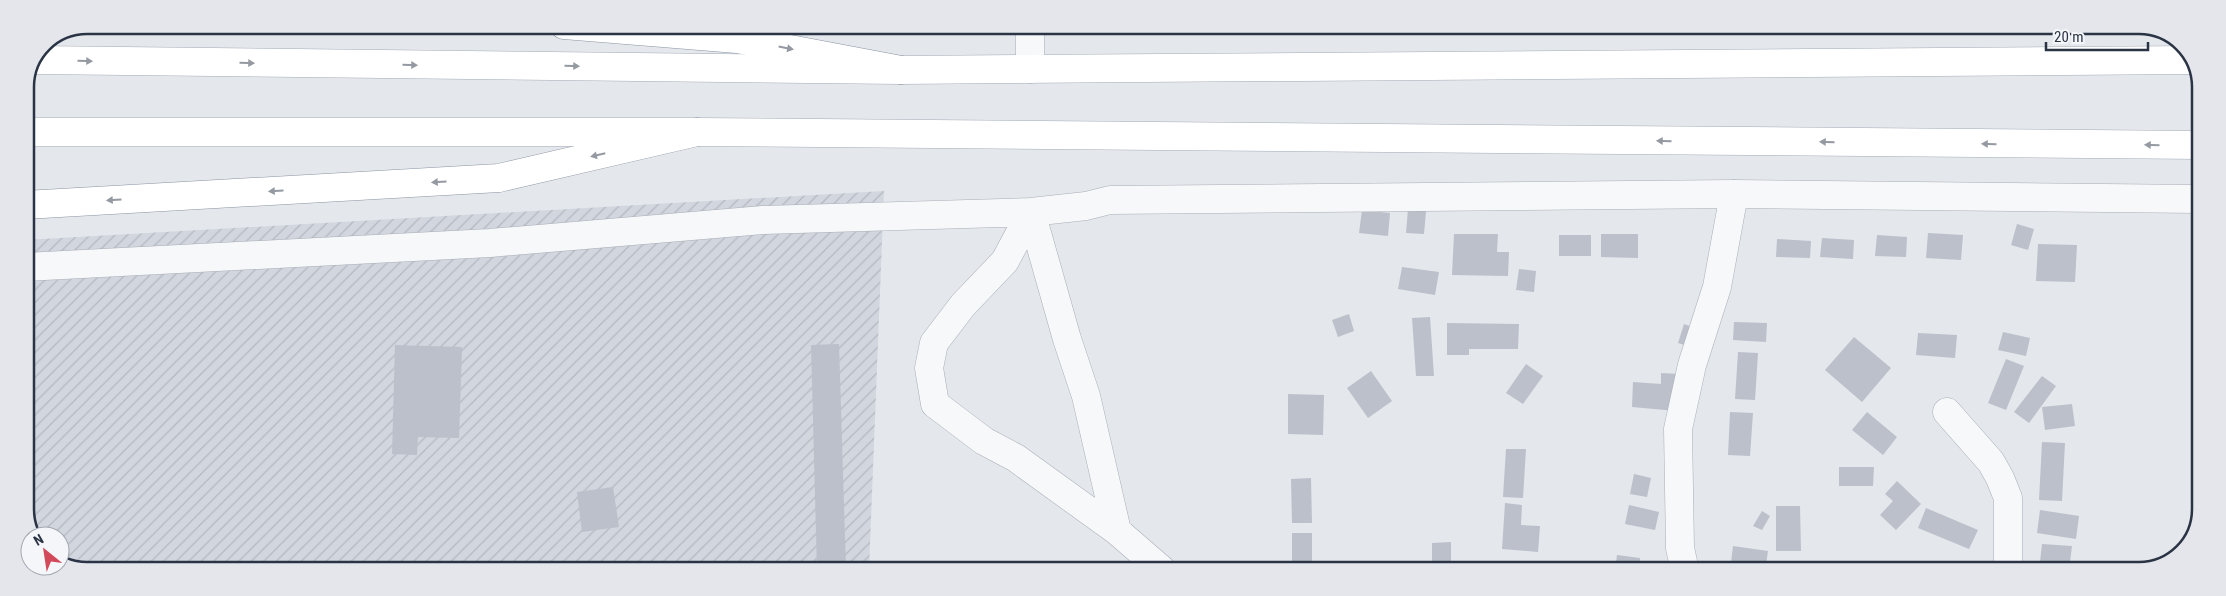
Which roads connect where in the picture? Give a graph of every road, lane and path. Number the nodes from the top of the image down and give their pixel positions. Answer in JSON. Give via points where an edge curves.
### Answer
{"nodes":[{"id":1,"x":670,"y":34,"type":"edge"},
{"id":2,"x":1030,"y":34,"type":"edge"},
{"id":3,"x":41,"y":60,"type":"edge"},
{"id":4,"x":2185,"y":60,"type":"edge"},
{"id":5,"x":1030,"y":69,"type":"junction"},
{"id":6,"x":901,"y":70,"type":"junction"},
{"id":7,"x":34,"y":132,"type":"edge"},
{"id":8,"x":697,"y":132,"type":"junction"},
{"id":9,"x":2192,"y":146,"type":"edge"},
{"id":10,"x":1734,"y":194,"type":"junction"},
{"id":11,"x":2192,"y":199,"type":"edge"},
{"id":12,"x":34,"y":204,"type":"edge"},
{"id":13,"x":1031,"y":212,"type":"junction"},
{"id":14,"x":34,"y":267,"type":"edge"},
{"id":15,"x":1947,"y":412,"type":"dead end"},
{"id":16,"x":1117,"y":531,"type":"junction"},
{"id":17,"x":1153,"y":562,"type":"edge"},
{"id":18,"x":1683,"y":562,"type":"edge"},
{"id":19,"x":2008,"y":562,"type":"edge"}],
"edges":[{"from":1,"to":6,"type":"main road","one_way":true,"via":[[737,39]]},
{"from":2,"to":5,"type":"street"},
{"from":3,"to":6,"type":"main road","one_way":true},
{"from":4,"to":5,"type":"main road"},
{"from":5,"to":6,"type":"main road"},
{"from":7,"to":8,"type":"main road"},
{"from":9,"to":8,"type":"main road","one_way":true},
{"from":8,"to":12,"type":"main road","one_way":true,"via":[[499,178]]},
{"from":10,"to":11,"type":"street"},
{"from":10,"to":13,"type":"street","via":[[1110,200]]},
{"from":10,"to":18,"type":"street","via":[[1717,287],[1692,365],[1678,429],[1680,548]]},
{"from":13,"to":14,"type":"street","via":[[763,220],[490,242]]},
{"from":13,"to":16,"type":"street","via":[[1086,396]]},
{"from":13,"to":16,"type":"street","via":[[1005,261],[963,305],[934,343],[929,368],[935,404]]},
{"from":15,"to":19,"type":"street","via":[[1991,462],[2000,478],[2008,498]]},
{"from":16,"to":17,"type":"street"}]}
